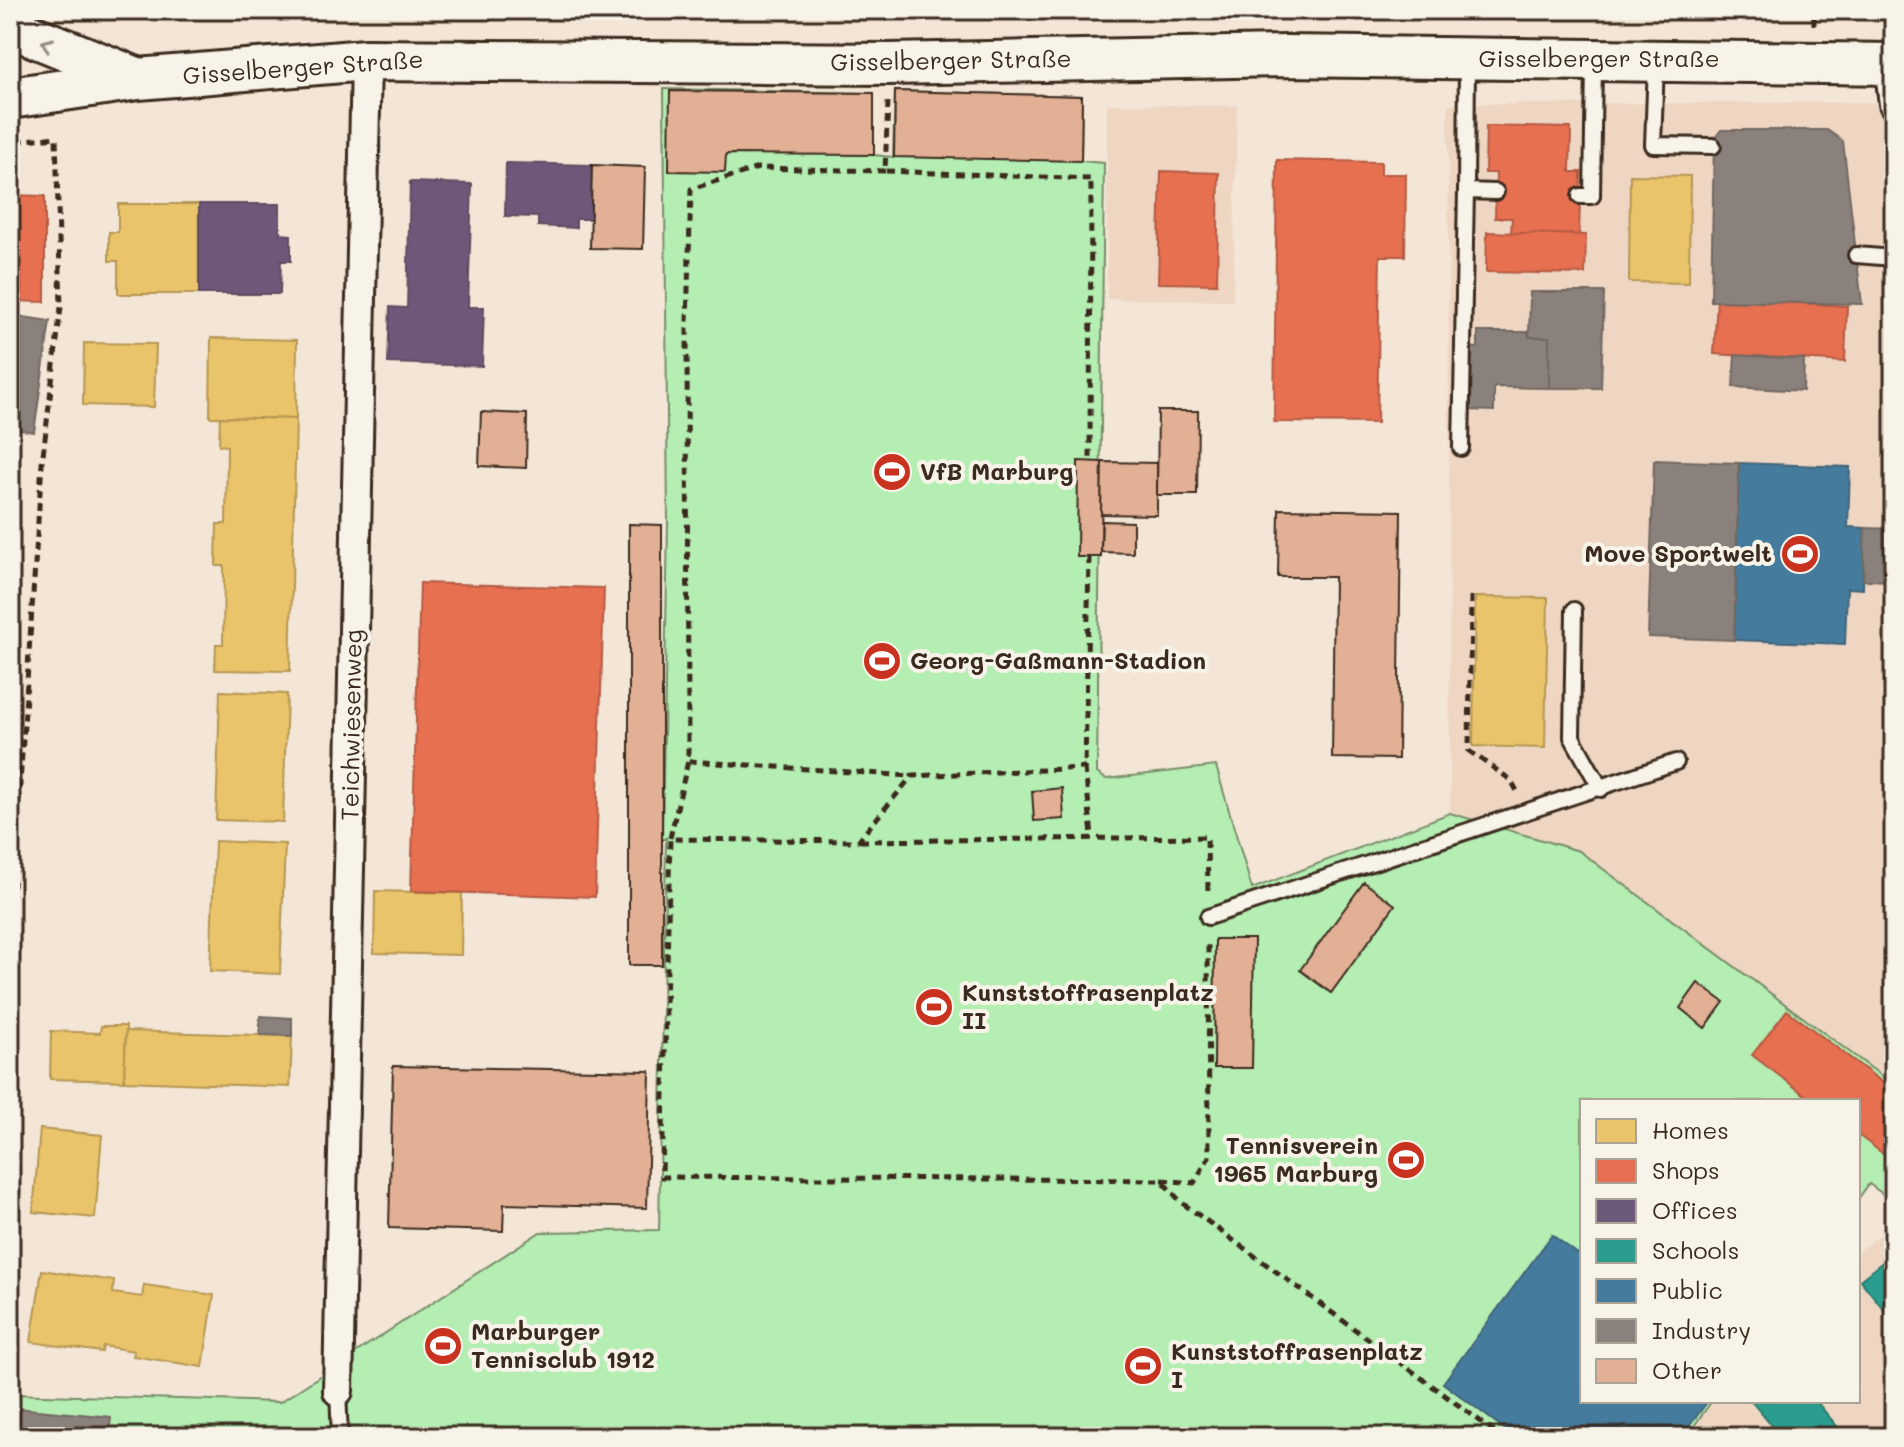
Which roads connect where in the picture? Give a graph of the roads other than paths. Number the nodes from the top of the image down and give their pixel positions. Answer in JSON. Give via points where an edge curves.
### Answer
{"nodes":[{"id":1,"x":10,"y":27,"type":"edge"},
{"id":2,"x":1467,"y":58,"type":"junction"},
{"id":3,"x":1594,"y":58,"type":"junction"},
{"id":4,"x":1657,"y":58,"type":"junction"},
{"id":5,"x":366,"y":60,"type":"junction"},
{"id":6,"x":1892,"y":64,"type":"edge"},
{"id":7,"x":138,"y":79,"type":"junction"},
{"id":8,"x":10,"y":98,"type":"edge"},
{"id":9,"x":1894,"y":104,"type":"edge"},
{"id":10,"x":1713,"y":146,"type":"dead end"},
{"id":11,"x":1466,"y":191,"type":"junction"},
{"id":12,"x":1496,"y":192,"type":"dead end"},
{"id":13,"x":1580,"y":196,"type":"dead end"},
{"id":14,"x":1856,"y":255,"type":"dead end"},
{"id":15,"x":1894,"y":258,"type":"edge"},
{"id":16,"x":1461,"y":448,"type":"dead end"},
{"id":17,"x":1574,"y":610,"type":"dead end"},
{"id":18,"x":1676,"y":762,"type":"dead end"},
{"id":19,"x":1601,"y":789,"type":"junction"},
{"id":20,"x":1208,"y":917,"type":"road end"},
{"id":21,"x":338,"y":1391,"type":"joint"},
{"id":22,"x":340,"y":1437,"type":"edge"}],
"edges":[{"from":7,"to":1,"type":"main road","one_way":true},
{"from":2,"to":3,"type":"main road","name":"Gisselberger Straße"},
{"from":2,"to":5,"type":"main road","name":"Gisselberger Straße","via":[[889,64]]},
{"from":2,"to":11,"type":"lane"},
{"from":3,"to":4,"type":"main road","name":"Gisselberger Straße"},
{"from":3,"to":13,"type":"lane","via":[[1592,196]]},
{"from":4,"to":6,"type":"main road","name":"Gisselberger Straße"},
{"from":4,"to":10,"type":"lane","via":[[1653,145]]},
{"from":5,"to":7,"type":"main road","name":"Gisselberger Straße"},
{"from":5,"to":21,"type":"street","name":"Teichwiesenweg"},
{"from":6,"to":9,"type":"street"},
{"from":7,"to":8,"type":"main road","name":"Gisselberger Straße"},
{"from":11,"to":12,"type":"lane"},
{"from":11,"to":16,"type":"lane"},
{"from":14,"to":15,"type":"lane"},
{"from":17,"to":19,"type":"lane","via":[[1572,737]]},
{"from":18,"to":19,"type":"lane"},
{"from":19,"to":20,"type":"lane"},
{"from":21,"to":22,"type":"lane"}]}
